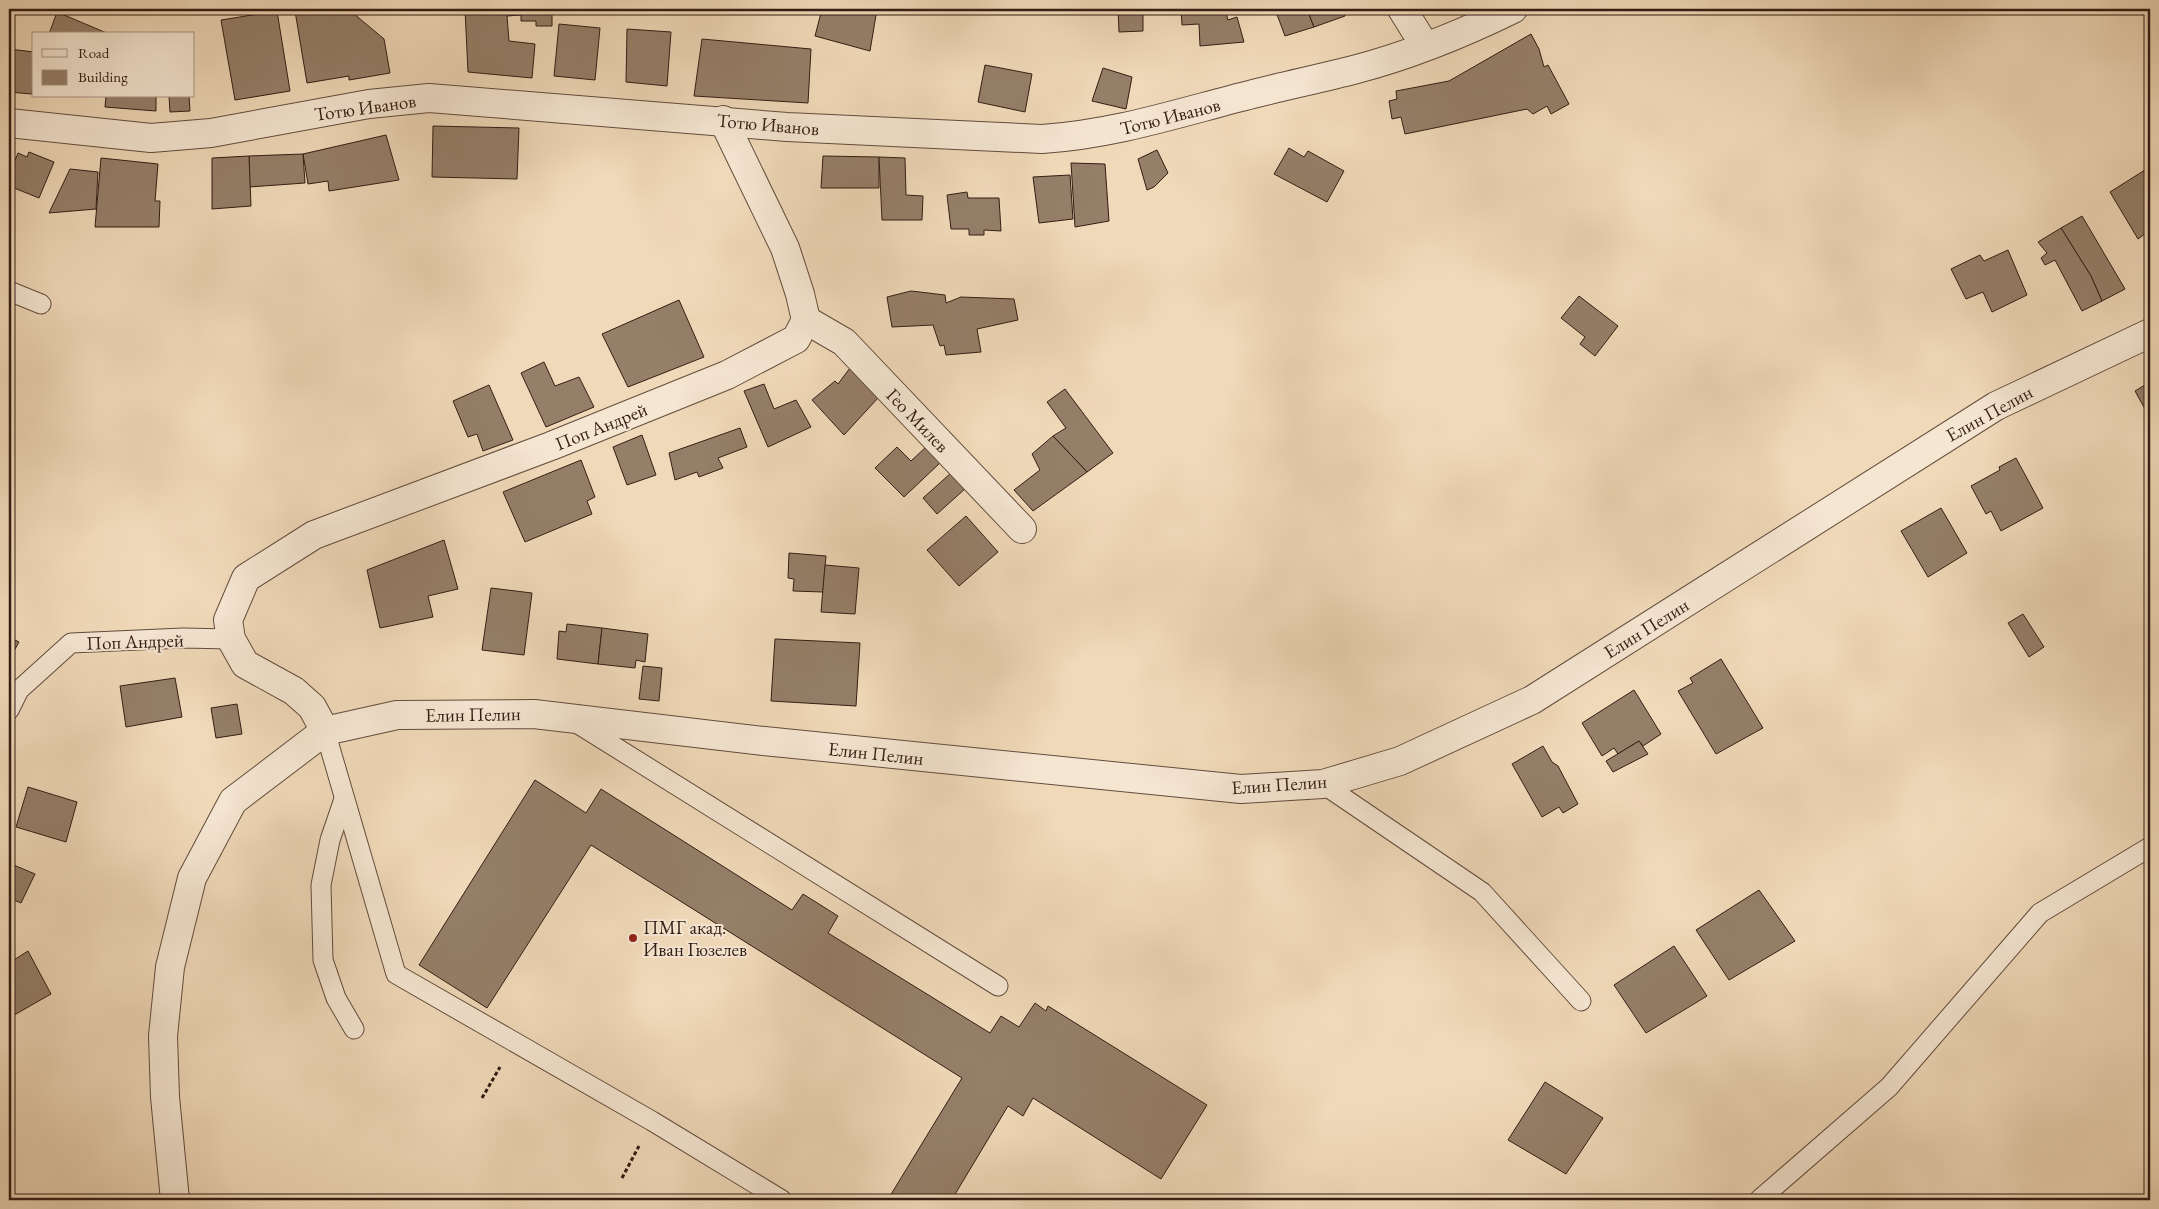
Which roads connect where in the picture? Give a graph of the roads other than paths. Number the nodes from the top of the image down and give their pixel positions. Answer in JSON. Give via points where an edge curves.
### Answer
{"nodes":[{"id":1,"x":1402,"y":9,"type":"edge"},
{"id":2,"x":1512,"y":9,"type":"edge"},
{"id":3,"x":1425,"y":46,"type":"junction"},
{"id":4,"x":722,"y":120,"type":"junction"},
{"id":5,"x":9,"y":123,"type":"edge"},
{"id":6,"x":9,"y":291,"type":"edge"},
{"id":7,"x":41,"y":304,"type":"dead end"},
{"id":8,"x":806,"y":320,"type":"junction"},
{"id":9,"x":2150,"y":333,"type":"edge"},
{"id":10,"x":1022,"y":529,"type":"dead end"},
{"id":11,"x":231,"y":639,"type":"junction"},
{"id":12,"x":9,"y":710,"type":"edge"},
{"id":13,"x":567,"y":717,"type":"junction"},
{"id":14,"x":325,"y":731,"type":"junction"},
{"id":15,"x":1323,"y":784,"type":"junction"},
{"id":16,"x":344,"y":799,"type":"junction"},
{"id":17,"x":2150,"y":847,"type":"edge"},
{"id":18,"x":998,"y":986,"type":"dead end"},
{"id":19,"x":1581,"y":1001,"type":"dead end"},
{"id":20,"x":354,"y":1029,"type":"dead end"},
{"id":21,"x":175,"y":1200,"type":"edge"},
{"id":22,"x":782,"y":1200,"type":"edge"},
{"id":23,"x":1759,"y":1200,"type":"edge"}],
"edges":[{"from":1,"to":3,"type":"street"},
{"from":2,"to":3,"type":"street","name":"Тотю Иванов"},
{"from":3,"to":4,"type":"street","name":"Тотю Иванов","via":[[1359,68],[1149,123],[1083,136],[1042,139],[995,137],[787,127]]},
{"from":4,"to":5,"type":"street","name":"Тотю Иванов","via":[[429,98],[369,104],[211,133],[151,138]]},
{"from":4,"to":8,"type":"street","via":[[785,248]]},
{"from":6,"to":7,"type":"lane"},
{"from":8,"to":10,"type":"street","name":"Гео Милев","via":[[844,342]]},
{"from":8,"to":11,"type":"street","name":"Поп Андрей","via":[[796,339],[727,375],[552,446],[314,535],[246,578],[228,620]]},
{"from":9,"to":15,"type":"street","name":"Елин Пелин","via":[[1996,406],[1532,700],[1400,761]]},
{"from":11,"to":12,"type":"lane","name":"Поп Андрей","via":[[71,643],[19,690]]},
{"from":11,"to":14,"type":"street","name":"Поп Андрей","via":[[245,664],[294,691],[312,708]]},
{"from":13,"to":14,"type":"street","name":"Елин Пелин","via":[[534,714],[397,716]]},
{"from":13,"to":15,"type":"street","name":"Елин Пелин","via":[[764,742],[1241,789]]},
{"from":13,"to":18,"type":"lane"},
{"from":14,"to":16,"type":"lane"},
{"from":14,"to":21,"type":"street","via":[[233,802],[192,878],[170,967],[163,1036]]},
{"from":15,"to":19,"type":"lane","via":[[1482,892]]},
{"from":16,"to":20,"type":"lane","via":[[330,840],[321,885],[323,960],[336,998]]},
{"from":16,"to":22,"type":"lane","via":[[396,974]]},
{"from":17,"to":23,"type":"lane","via":[[2040,913],[1889,1087]]}]}
